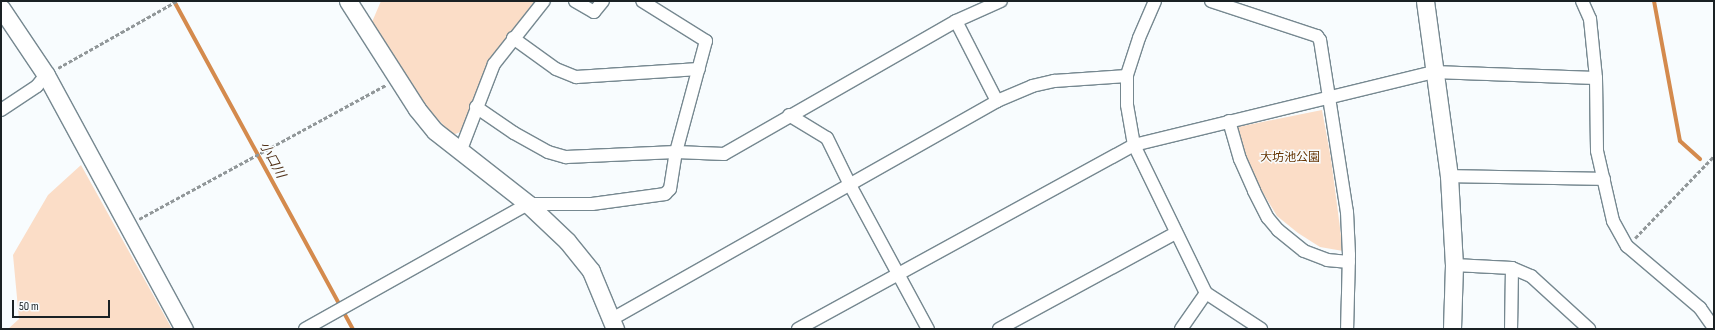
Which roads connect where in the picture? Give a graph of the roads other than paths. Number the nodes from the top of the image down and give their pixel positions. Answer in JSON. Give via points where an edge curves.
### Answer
{"nodes":[{"id":1,"x":348,"y":1,"type":"edge"},
{"id":2,"x":544,"y":1,"type":"edge"},
{"id":3,"x":575,"y":1,"type":"edge"},
{"id":4,"x":603,"y":1,"type":"edge"},
{"id":5,"x":1002,"y":1,"type":"edge"},
{"id":6,"x":1155,"y":1,"type":"edge"},
{"id":7,"x":1210,"y":1,"type":"edge"},
{"id":8,"x":1425,"y":1,"type":"edge"},
{"id":9,"x":1582,"y":1,"type":"edge"},
{"id":10,"x":645,"y":2,"type":"edge"},
{"id":11,"x":1,"y":8,"type":"edge"},
{"id":12,"x":956,"y":21,"type":"junction"},
{"id":13,"x":513,"y":38,"type":"junction"},
{"id":14,"x":699,"y":69,"type":"junction"},
{"id":15,"x":1433,"y":72,"type":"junction"},
{"id":16,"x":46,"y":75,"type":"junction"},
{"id":17,"x":1128,"y":76,"type":"junction"},
{"id":18,"x":1596,"y":78,"type":"junction"},
{"id":19,"x":1330,"y":96,"type":"junction"},
{"id":20,"x":997,"y":101,"type":"junction"},
{"id":21,"x":476,"y":107,"type":"junction"},
{"id":22,"x":1,"y":110,"type":"edge"},
{"id":23,"x":789,"y":115,"type":"junction"},
{"id":24,"x":1229,"y":121,"type":"junction"},
{"id":25,"x":1134,"y":145,"type":"junction"},
{"id":26,"x":460,"y":152,"type":"junction"},
{"id":27,"x":676,"y":152,"type":"junction"},
{"id":28,"x":1449,"y":176,"type":"junction"},
{"id":29,"x":1604,"y":179,"type":"junction"},
{"id":30,"x":850,"y":185,"type":"junction"},
{"id":31,"x":528,"y":204,"type":"junction"},
{"id":32,"x":1176,"y":233,"type":"junction"},
{"id":33,"x":1349,"y":262,"type":"junction"},
{"id":34,"x":1454,"y":264,"type":"junction"},
{"id":35,"x":1512,"y":268,"type":"junction"},
{"id":36,"x":898,"y":274,"type":"junction"},
{"id":37,"x":1206,"y":293,"type":"junction"},
{"id":38,"x":613,"y":324,"type":"edge"},
{"id":39,"x":1714,"y":328,"type":"edge"},
{"id":40,"x":184,"y":329,"type":"edge"},
{"id":41,"x":305,"y":329,"type":"edge"},
{"id":42,"x":798,"y":329,"type":"edge"},
{"id":43,"x":928,"y":329,"type":"edge"},
{"id":44,"x":999,"y":329,"type":"edge"},
{"id":45,"x":1181,"y":329,"type":"edge"},
{"id":46,"x":1261,"y":329,"type":"edge"},
{"id":47,"x":1347,"y":329,"type":"edge"},
{"id":48,"x":1452,"y":329,"type":"edge"},
{"id":49,"x":1511,"y":329,"type":"edge"},
{"id":50,"x":1589,"y":329,"type":"edge"}],
"edges":[{"from":1,"to":26,"type":"street","via":[[397,79],[435,131]]},
{"from":2,"to":13,"type":"street"},
{"from":3,"to":4,"type":"street","via":[[594,12]]},
{"from":5,"to":12,"type":"street"},
{"from":6,"to":17,"type":"street","via":[[1139,38]]},
{"from":7,"to":19,"type":"street","via":[[1317,36],[1320,40]]},
{"from":8,"to":15,"type":"street"},
{"from":9,"to":18,"type":"street","via":[[1590,19]]},
{"from":10,"to":14,"type":"street","via":[[706,41]]},
{"from":11,"to":16,"type":"street"},
{"from":12,"to":20,"type":"street"},
{"from":12,"to":23,"type":"street"},
{"from":13,"to":14,"type":"street","via":[[556,69],[576,77]]},
{"from":13,"to":21,"type":"street","via":[[494,64]]},
{"from":14,"to":27,"type":"street"},
{"from":15,"to":18,"type":"street"},
{"from":15,"to":19,"type":"street"},
{"from":15,"to":28,"type":"street"},
{"from":16,"to":22,"type":"street","via":[[37,86]]},
{"from":16,"to":40,"type":"street"},
{"from":17,"to":20,"type":"street","via":[[1054,81],[1032,86]]},
{"from":17,"to":25,"type":"street","via":[[1128,105]]},
{"from":18,"to":29,"type":"street","via":[[1597,151]]},
{"from":19,"to":24,"type":"street"},
{"from":19,"to":33,"type":"street","via":[[1347,212]]},
{"from":20,"to":30,"type":"street"},
{"from":21,"to":26,"type":"street"},
{"from":21,"to":27,"type":"street","via":[[528,141],[548,152],[566,157]]},
{"from":23,"to":27,"type":"street","via":[[724,154]]},
{"from":23,"to":30,"type":"street","via":[[827,138]]},
{"from":24,"to":25,"type":"street"},
{"from":24,"to":33,"type":"street","via":[[1238,154],[1254,191],[1268,218],[1278,230],[1304,251],[1327,260]]},
{"from":25,"to":32,"type":"street"},
{"from":25,"to":36,"type":"street"},
{"from":26,"to":31,"type":"street"},
{"from":27,"to":31,"type":"street","via":[[674,179],[665,194],[592,204]]},
{"from":28,"to":29,"type":"street"},
{"from":28,"to":34,"type":"street"},
{"from":29,"to":39,"type":"street","via":[[1613,221],[1627,246],[1700,308]]},
{"from":30,"to":36,"type":"street"},
{"from":30,"to":38,"type":"street"},
{"from":31,"to":38,"type":"street","via":[[567,241],[591,271]]},
{"from":31,"to":41,"type":"street"},
{"from":32,"to":37,"type":"street"},
{"from":32,"to":44,"type":"street"},
{"from":33,"to":47,"type":"street"},
{"from":34,"to":35,"type":"street"},
{"from":34,"to":48,"type":"street"},
{"from":35,"to":49,"type":"street"},
{"from":35,"to":50,"type":"street","via":[[1531,276]]},
{"from":36,"to":42,"type":"street"},
{"from":36,"to":43,"type":"street"},
{"from":37,"to":45,"type":"street"},
{"from":37,"to":46,"type":"street"}]}
